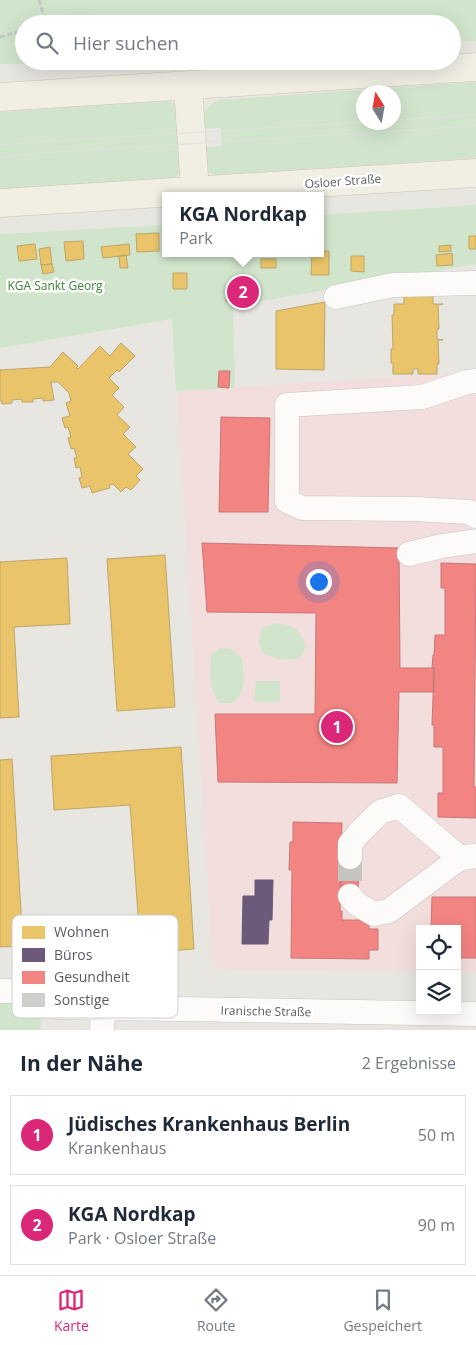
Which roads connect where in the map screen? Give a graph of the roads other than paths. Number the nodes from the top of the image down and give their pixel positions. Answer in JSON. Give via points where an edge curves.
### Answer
{"nodes":[{"id":1,"x":476,"y":67,"type":"edge"},
{"id":2,"x":461,"y":68,"type":"edge"},
{"id":3,"x":431,"y":70,"type":"edge"},
{"id":4,"x":188,"y":86,"type":"junction"},
{"id":5,"x":0,"y":97,"type":"edge"},
{"id":6,"x":476,"y":173,"type":"edge"},
{"id":7,"x":194,"y":191,"type":"junction"},
{"id":8,"x":178,"y":192,"type":"edge"},
{"id":9,"x":162,"y":193,"type":"edge"},
{"id":10,"x":0,"y":203,"type":"edge"},
{"id":11,"x":476,"y":283,"type":"edge"},
{"id":12,"x":336,"y":297,"type":"dead end"},
{"id":13,"x":476,"y":381,"type":"edge"},
{"id":14,"x":476,"y":516,"type":"edge"},
{"id":15,"x":476,"y":541,"type":"edge"},
{"id":16,"x":409,"y":554,"type":"dead end"},
{"id":17,"x":350,"y":857,"type":"tunnel mouth"},
{"id":18,"x":468,"y":857,"type":"edge"},
{"id":19,"x":350,"y":896,"type":"dead end"},
{"id":20,"x":476,"y":1014,"type":"edge"},
{"id":21,"x":177,"y":1018,"type":"edge"},
{"id":22,"x":178,"y":1018,"type":"edge"},
{"id":23,"x":102,"y":1019,"type":"edge"}],
"edges":[{"from":1,"to":2,"type":"main road"},
{"from":3,"to":4,"type":"main road"},
{"from":4,"to":5,"type":"main road"},
{"from":4,"to":7,"type":"main road"},
{"from":6,"to":7,"type":"main road","name":"Osloer Straße"},
{"from":7,"to":8,"type":"main road","name":"Osloer Straße"},
{"from":9,"to":10,"type":"main road","name":"Osloer Straße"},
{"from":11,"to":12,"type":"street","via":[[393,286]]},
{"from":13,"to":14,"type":"street","via":[[422,397],[287,405],[287,501],[302,508],[415,509],[469,512]]},
{"from":15,"to":16,"type":"street"},
{"from":17,"to":18,"type":"street","via":[[350,844],[359,833],[380,812],[399,806]]},
{"from":18,"to":19,"type":"street","via":[[390,910],[374,914]]},
{"from":20,"to":22,"type":"street","name":"Iranische Straße"},
{"from":21,"to":23,"type":"street","name":"Iranische Straße"}]}
